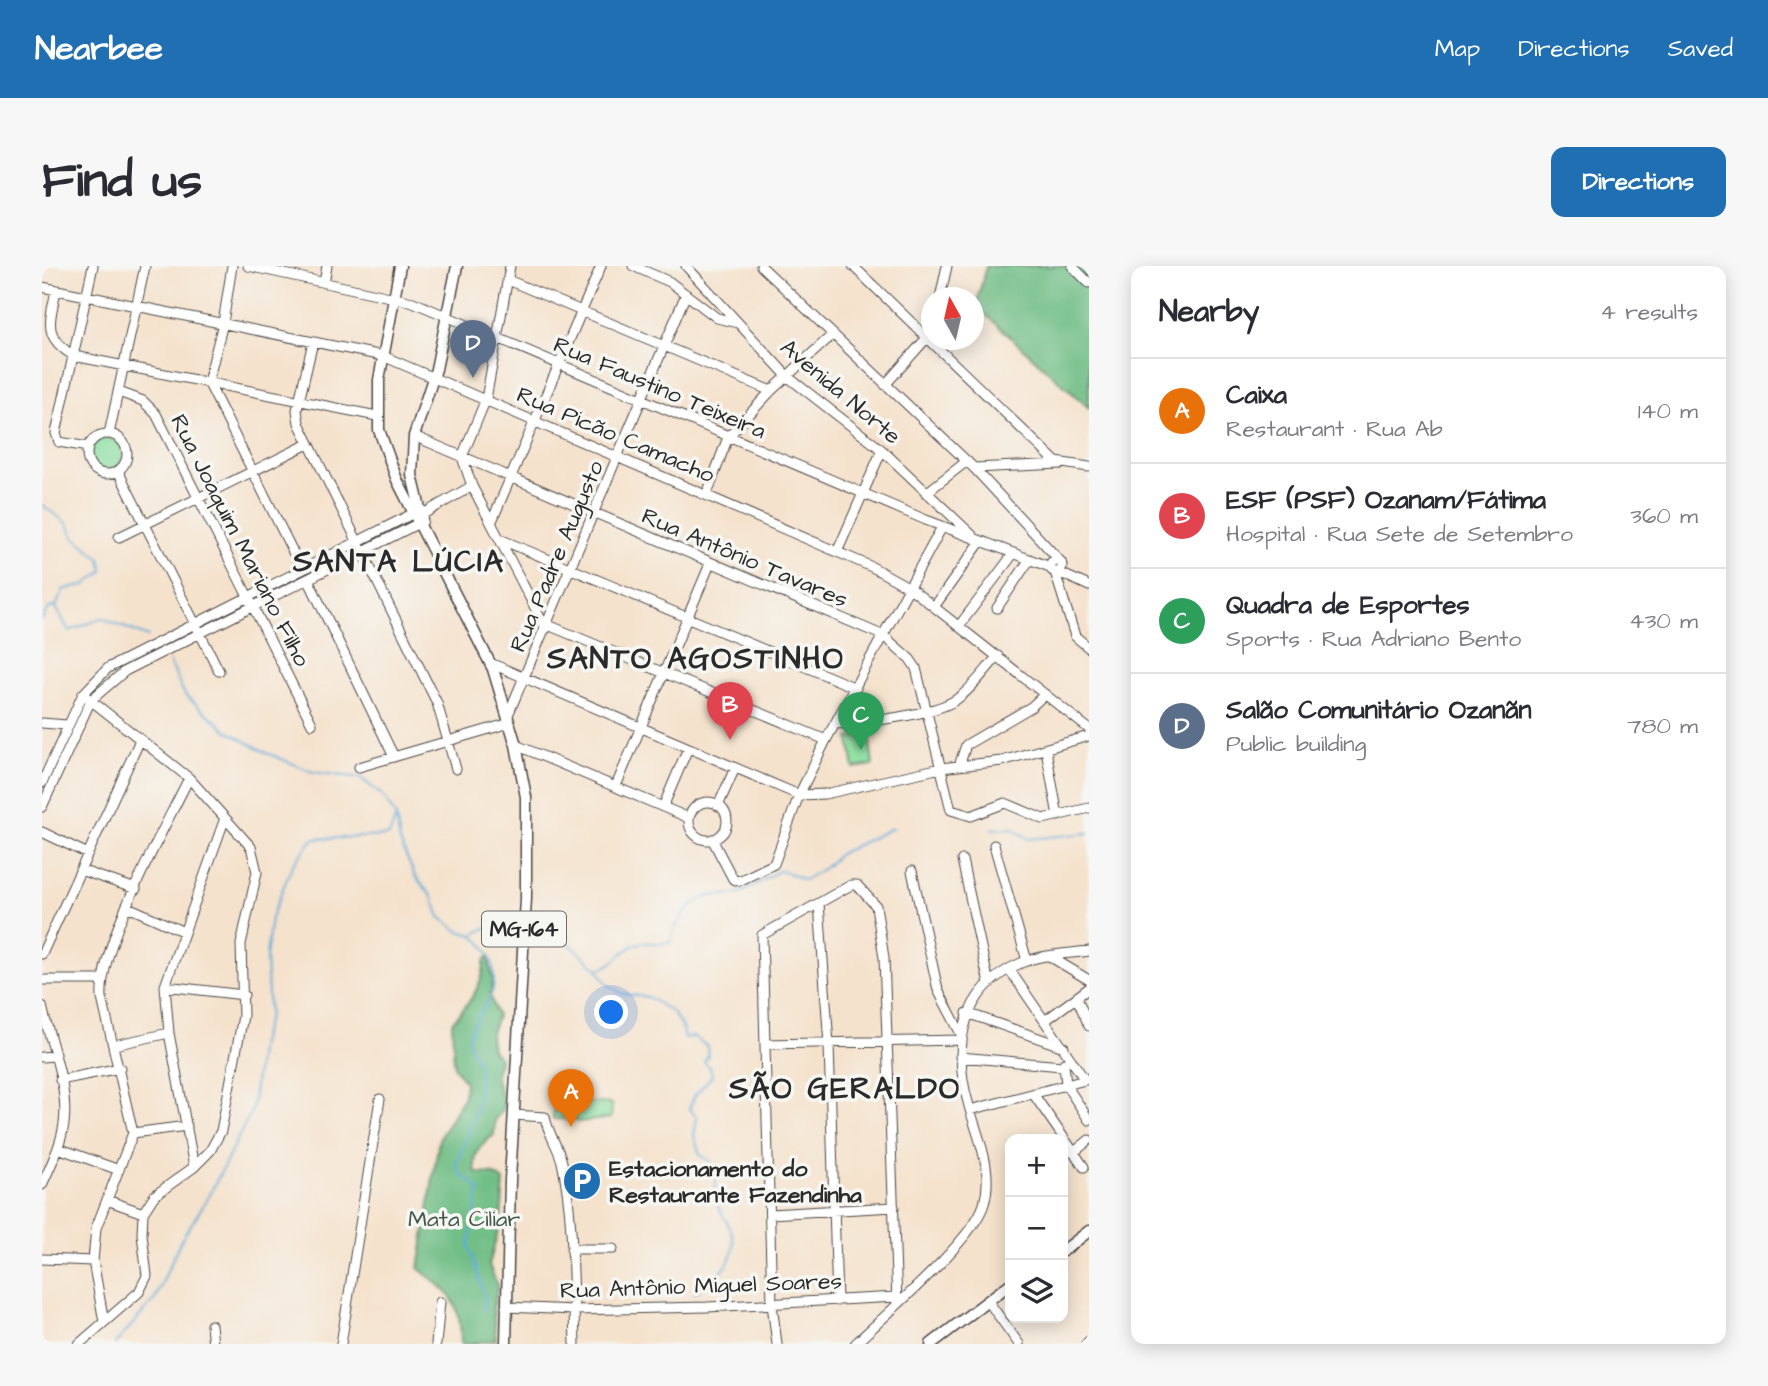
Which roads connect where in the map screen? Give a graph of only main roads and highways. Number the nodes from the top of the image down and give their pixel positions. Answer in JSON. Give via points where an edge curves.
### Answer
{"nodes":[{"id":1,"x":400,"y":266,"type":"edge"},
{"id":2,"x":457,"y":266,"type":"edge"},
{"id":3,"x":412,"y":475,"type":"junction"},
{"id":4,"x":397,"y":480,"type":"junction"},
{"id":5,"x":420,"y":517,"type":"junction"},
{"id":6,"x":1089,"y":1224,"type":"edge"},
{"id":7,"x":1089,"y":1231,"type":"edge"},
{"id":8,"x":1069,"y":1241,"type":"edge"},
{"id":9,"x":1005,"y":1289,"type":"edge"},
{"id":10,"x":1005,"y":1294,"type":"edge"},
{"id":11,"x":989,"y":1303,"type":"junction"},
{"id":12,"x":506,"y":1344,"type":"edge"},
{"id":13,"x":930,"y":1344,"type":"edge"},
{"id":14,"x":941,"y":1344,"type":"edge"}],
"edges":[{"from":1,"to":4,"type":"main road","via":[[377,415]]},
{"from":2,"to":3,"type":"main road","number":"MG-164","via":[[433,377],[414,436]]},
{"from":3,"to":4,"type":"main road","via":[[407,484]]},
{"from":3,"to":5,"type":"main road","number":"MG-164"},
{"from":4,"to":5,"type":"main road"},
{"from":5,"to":12,"type":"main road","number":"MG-164","via":[[490,663],[516,745],[526,797]]},
{"from":6,"to":8,"type":"main road"},
{"from":7,"to":8,"type":"main road"},
{"from":9,"to":11,"type":"main road"},
{"from":10,"to":11,"type":"main road"},
{"from":11,"to":13,"type":"main road"},
{"from":11,"to":14,"type":"main road"}]}
